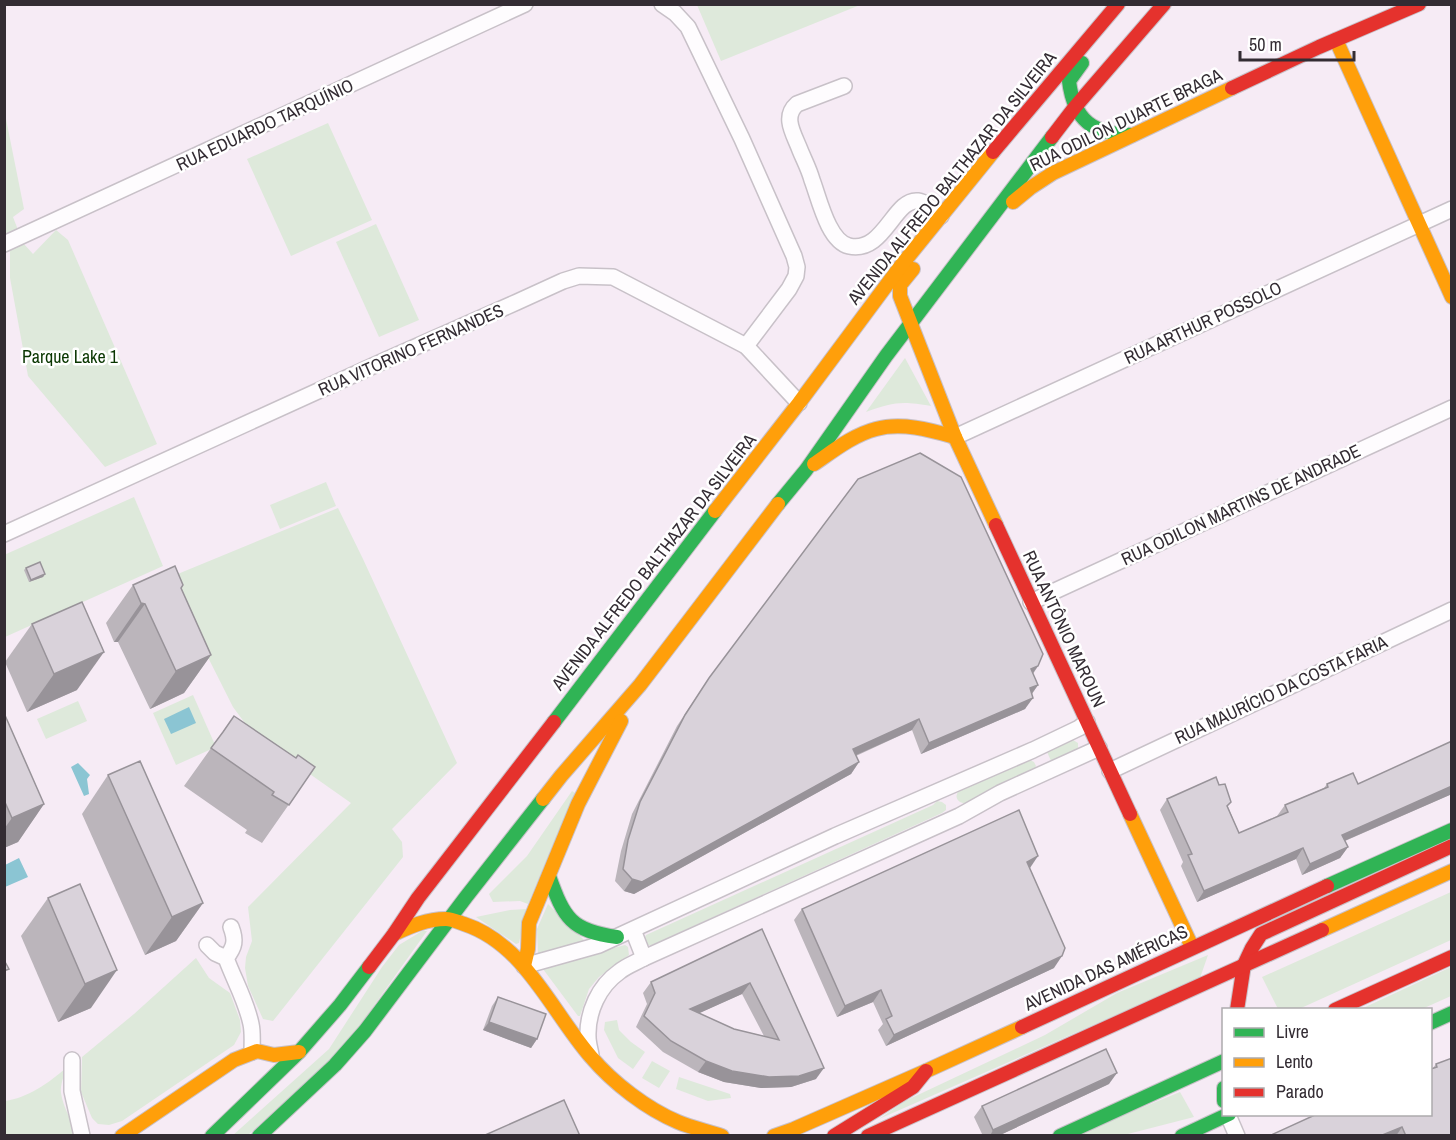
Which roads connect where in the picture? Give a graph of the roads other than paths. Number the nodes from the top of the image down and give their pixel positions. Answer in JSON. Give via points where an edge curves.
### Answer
{"nodes":[{"id":1,"x":525,"y":4,"type":"edge"},
{"id":2,"x":662,"y":4,"type":"edge"},
{"id":3,"x":1118,"y":4,"type":"edge"},
{"id":4,"x":1126,"y":4,"type":"edge"},
{"id":5,"x":1164,"y":4,"type":"edge"},
{"id":6,"x":1419,"y":4,"type":"edge"},
{"id":7,"x":1336,"y":40,"type":"junction"},
{"id":8,"x":844,"y":86,"type":"dead end"},
{"id":9,"x":1075,"y":107,"type":"junction"},
{"id":10,"x":1134,"y":135,"type":"junction"},
{"id":11,"x":988,"y":159,"type":"junction"},
{"id":12,"x":1452,"y":209,"type":"edge"},
{"id":13,"x":941,"y":216,"type":"junction"},
{"id":14,"x":988,"y":221,"type":"junction"},
{"id":15,"x":1418,"y":223,"type":"junction"},
{"id":16,"x":4,"y":244,"type":"edge"},
{"id":17,"x":1452,"y":297,"type":"edge"},
{"id":18,"x":911,"y":323,"type":"junction"},
{"id":19,"x":746,"y":346,"type":"junction"},
{"id":20,"x":799,"y":404,"type":"junction"},
{"id":21,"x":1452,"y":408,"type":"edge"},
{"id":22,"x":955,"y":437,"type":"junction"},
{"id":23,"x":806,"y":470,"type":"junction"},
{"id":24,"x":4,"y":534,"type":"edge"},
{"id":25,"x":1031,"y":602,"type":"junction"},
{"id":26,"x":1452,"y":610,"type":"edge"},
{"id":27,"x":640,"y":685,"type":"junction"},
{"id":28,"x":1087,"y":722,"type":"junction"},
{"id":29,"x":1099,"y":748,"type":"junction"},
{"id":30,"x":1033,"y":750,"type":"junction"},
{"id":31,"x":1110,"y":771,"type":"junction"},
{"id":32,"x":1040,"y":776,"type":"junction"},
{"id":33,"x":1452,"y":830,"type":"edge"},
{"id":34,"x":1452,"y":846,"type":"edge"},
{"id":35,"x":1452,"y":871,"type":"edge"},
{"id":36,"x":549,"y":876,"type":"junction"},
{"id":37,"x":449,"y":919,"type":"junction"},
{"id":38,"x":231,"y":927,"type":"dead end"},
{"id":39,"x":633,"y":930,"type":"junction"},
{"id":40,"x":394,"y":934,"type":"junction"},
{"id":41,"x":617,"y":937,"type":"junction"},
{"id":42,"x":207,"y":945,"type":"dead end"},
{"id":43,"x":1192,"y":947,"type":"junction"},
{"id":44,"x":1452,"y":957,"type":"edge"},
{"id":45,"x":226,"y":958,"type":"junction"},
{"id":46,"x":644,"y":958,"type":"junction"},
{"id":47,"x":1245,"y":965,"type":"junction"},
{"id":48,"x":524,"y":966,"type":"junction"},
{"id":49,"x":1238,"y":1008,"type":"edge"},
{"id":50,"x":1339,"y":1008,"type":"edge"},
{"id":51,"x":1452,"y":1013,"type":"edge"},
{"id":52,"x":1432,"y":1023,"type":"edge"},
{"id":53,"x":252,"y":1052,"type":"junction"},
{"id":54,"x":299,"y":1052,"type":"junction"},
{"id":55,"x":591,"y":1058,"type":"junction"},
{"id":56,"x":72,"y":1060,"type":"dead end"},
{"id":57,"x":1222,"y":1062,"type":"edge"},
{"id":58,"x":926,"y":1071,"type":"junction"},
{"id":59,"x":1226,"y":1116,"type":"edge"},
{"id":60,"x":1228,"y":1116,"type":"edge"},
{"id":61,"x":82,"y":1136,"type":"edge"},
{"id":62,"x":122,"y":1136,"type":"edge"},
{"id":63,"x":212,"y":1136,"type":"edge"},
{"id":64,"x":259,"y":1136,"type":"edge"},
{"id":65,"x":722,"y":1136,"type":"edge"},
{"id":66,"x":774,"y":1136,"type":"edge"},
{"id":67,"x":834,"y":1136,"type":"edge"},
{"id":68,"x":868,"y":1136,"type":"edge"},
{"id":69,"x":1060,"y":1136,"type":"edge"},
{"id":70,"x":1182,"y":1136,"type":"edge"},
{"id":71,"x":1237,"y":1136,"type":"edge"}],
"edges":[{"from":1,"to":16,"type":"street","name":"RUA EDUARDO TARQUÍNIO"},
{"from":2,"to":19,"type":"street","via":[[688,27],[797,267],[789,289]]},
{"from":3,"to":11,"type":"main road","name":"AVENIDA ALFREDO BALTHAZAR DA SILVEIRA"},
{"from":4,"to":9,"type":"main road","via":[[1068,81]]},
{"from":5,"to":9,"type":"main road"},
{"from":6,"to":7,"type":"main road","name":"RUA ODILON DUARTE BRAGA"},
{"from":7,"to":10,"type":"main road","name":"RUA ODILON DUARTE BRAGA"},
{"from":7,"to":15,"type":"main road"},
{"from":8,"to":13,"type":"street","via":[[797,104],[789,114],[831,230],[843,244],[862,247],[878,236],[910,201],[923,202]]},
{"from":9,"to":10,"type":"main road","via":[[1102,132]]},
{"from":9,"to":14,"type":"main road"},
{"from":10,"to":14,"type":"main road","name":"RUA ODILON DUARTE BRAGA","via":[[1053,173]]},
{"from":11,"to":13,"type":"main road","name":"AVENIDA ALFREDO BALTHAZAR DA SILVEIRA"},
{"from":11,"to":18,"type":"main road","name":"RUA ANTÔNIO MAROUN","via":[[983,173],[900,285],[900,296]]},
{"from":12,"to":15,"type":"street","name":"RUA ARTHUR POSSOLO"},
{"from":13,"to":20,"type":"main road","name":"AVENIDA ALFREDO BALTHAZAR DA SILVEIRA"},
{"from":14,"to":18,"type":"main road"},
{"from":15,"to":17,"type":"main road"},
{"from":15,"to":22,"type":"street","name":"RUA ARTHUR POSSOLO"},
{"from":18,"to":22,"type":"main road","name":"RUA ANTÔNIO MAROUN"},
{"from":18,"to":23,"type":"main road"},
{"from":19,"to":20,"type":"street","name":"RUA VITORINO FERNANDES"},
{"from":19,"to":24,"type":"street","name":"RUA VITORINO FERNANDES","via":[[613,277],[579,276]]},
{"from":20,"to":40,"type":"main road","name":"AVENIDA ALFREDO BALTHAZAR DA SILVEIRA","via":[[448,858]]},
{"from":21,"to":25,"type":"street","name":"RUA ODILON MARTINS DE ANDRADE"},
{"from":22,"to":23,"type":"main road","via":[[908,426],[884,427],[866,432]]},
{"from":22,"to":25,"type":"main road","name":"RUA ANTÔNIO MAROUN"},
{"from":23,"to":27,"type":"main road"},
{"from":25,"to":28,"type":"main road","name":"RUA ANTÔNIO MAROUN"},
{"from":26,"to":31,"type":"street","name":"RUA MAURÍCIO DA COSTA FARIA"},
{"from":27,"to":36,"type":"main road","via":[[578,804]]},
{"from":27,"to":37,"type":"main road","via":[[561,776]]},
{"from":28,"to":29,"type":"main road","name":"RUA ANTÔNIO MAROUN"},
{"from":28,"to":30,"type":"street"},
{"from":29,"to":31,"type":"main road","name":"RUA ANTÔNIO MAROUN"},
{"from":29,"to":32,"type":"street"},
{"from":30,"to":32,"type":"street","via":[[1043,762]]},
{"from":30,"to":39,"type":"street"},
{"from":31,"to":43,"type":"main road","name":"RUA ANTÔNIO MAROUN"},
{"from":32,"to":46,"type":"street"},
{"from":33,"to":43,"type":"main road","name":"AVENIDA DAS AMÉRICAS"},
{"from":34,"to":47,"type":"main road","via":[[1261,934]]},
{"from":35,"to":47,"type":"main road"},
{"from":36,"to":41,"type":"main road","via":[[561,909],[570,920],[598,935]]},
{"from":36,"to":48,"type":"main road","via":[[529,923]]},
{"from":37,"to":40,"type":"main road","via":[[428,921]]},
{"from":37,"to":48,"type":"main road","via":[[479,929]]},
{"from":37,"to":64,"type":"main road","via":[[358,1040]]},
{"from":38,"to":45,"type":"street","via":[[235,944]]},
{"from":39,"to":41,"type":"street"},
{"from":39,"to":46,"type":"street"},
{"from":40,"to":54,"type":"main road","name":"AVENIDA ALFREDO BALTHAZAR DA SILVEIRA"},
{"from":41,"to":48,"type":"street"},
{"from":42,"to":45,"type":"street"},
{"from":43,"to":58,"type":"main road","name":"AVENIDA DAS AMÉRICAS"},
{"from":44,"to":50,"type":"main road"},
{"from":45,"to":53,"type":"street","via":[[246,1005]]},
{"from":46,"to":55,"type":"street","via":[[606,982],[597,998],[590,1015]]},
{"from":47,"to":49,"type":"main road"},
{"from":47,"to":68,"type":"main road"},
{"from":48,"to":55,"type":"main road"},
{"from":51,"to":52,"type":"main road"},
{"from":53,"to":54,"type":"main road"},
{"from":53,"to":62,"type":"main road","via":[[234,1060]]},
{"from":54,"to":63,"type":"main road","name":"AVENIDA ALFREDO BALTHAZAR DA SILVEIRA"},
{"from":55,"to":65,"type":"main road","via":[[647,1106],[678,1122]]},
{"from":56,"to":61,"type":"street","via":[[72,1091]]},
{"from":57,"to":69,"type":"main road"},
{"from":58,"to":66,"type":"main road","name":"AVENIDA DAS AMÉRICAS"},
{"from":58,"to":67,"type":"main road","via":[[913,1087]]},
{"from":59,"to":70,"type":"main road"},
{"from":60,"to":71,"type":"street"}]}
